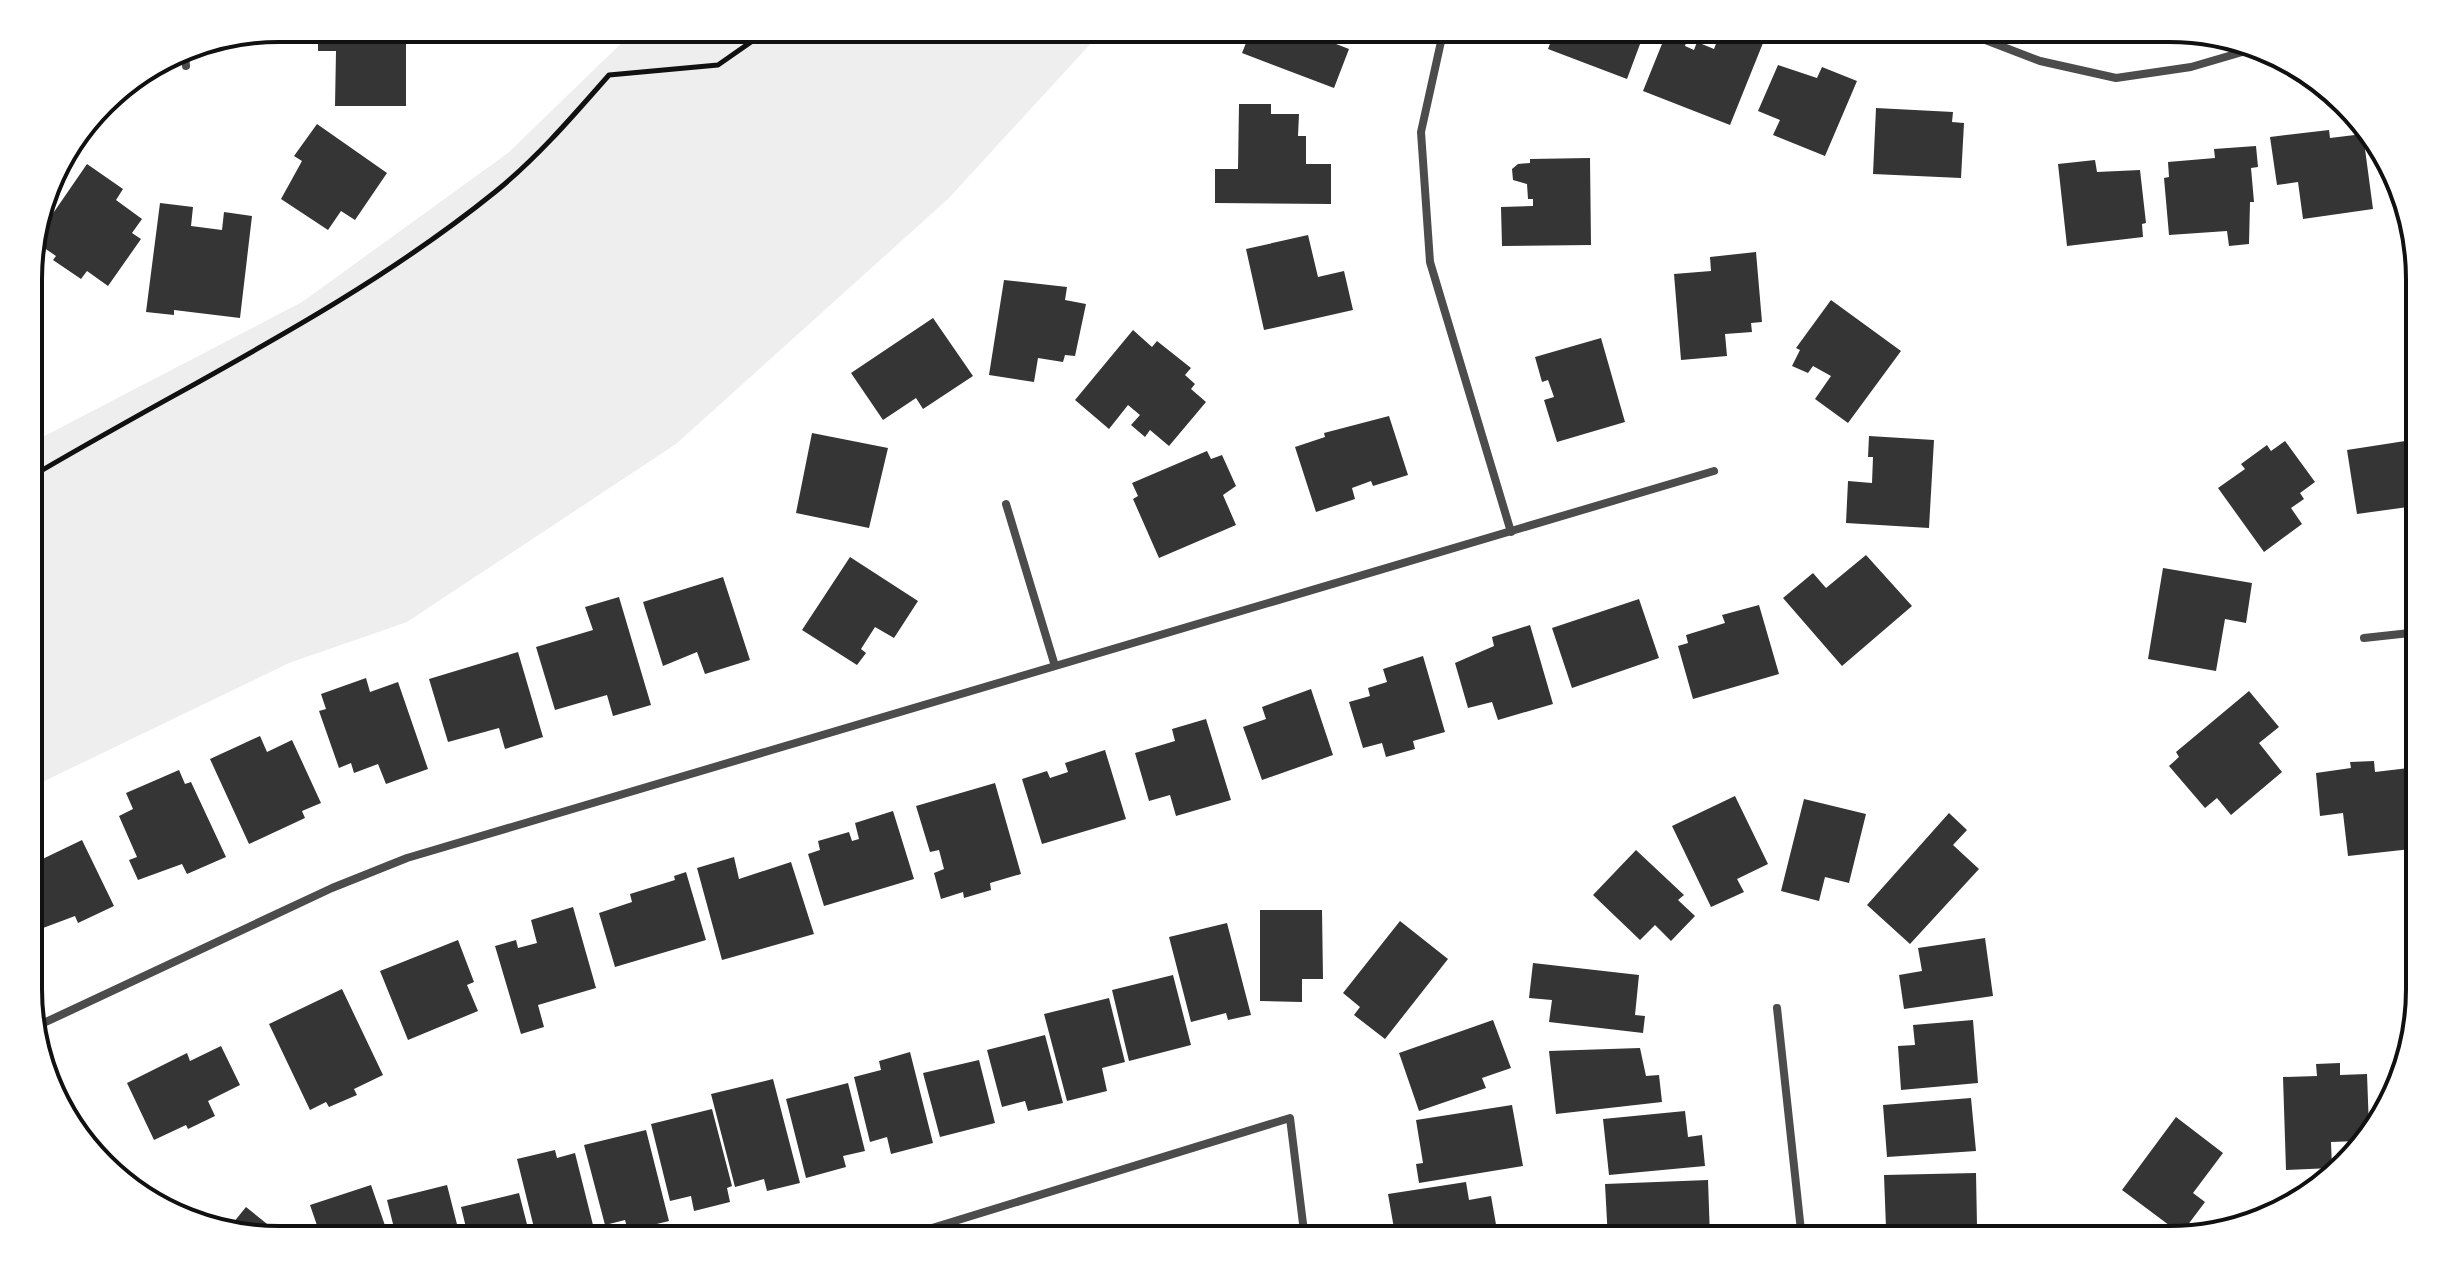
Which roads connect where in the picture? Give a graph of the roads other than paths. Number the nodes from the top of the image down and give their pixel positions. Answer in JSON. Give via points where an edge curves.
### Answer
{"nodes":[{"id":1,"x":1441,"y":42,"type":"edge"},
{"id":2,"x":1991,"y":42,"type":"edge"},
{"id":3,"x":2238,"y":53,"type":"edge"},
{"id":4,"x":185,"y":61,"type":"edge"},
{"id":5,"x":186,"y":66,"type":"dead end"},
{"id":6,"x":1714,"y":471,"type":"dead end"},
{"id":7,"x":1006,"y":504,"type":"dead end"},
{"id":8,"x":1511,"y":532,"type":"junction"},
{"id":9,"x":2406,"y":633,"type":"edge"},
{"id":10,"x":2364,"y":638,"type":"dead end"},
{"id":11,"x":1055,"y":666,"type":"junction"},
{"id":12,"x":1777,"y":1008,"type":"dead end"},
{"id":13,"x":45,"y":1023,"type":"edge"},
{"id":14,"x":1303,"y":1225,"type":"edge"},
{"id":15,"x":1800,"y":1225,"type":"edge"},
{"id":16,"x":940,"y":1226,"type":"edge"}],
"edges":[{"from":1,"to":8,"type":"street","via":[[1421,132],[1430,262]]},
{"from":2,"to":3,"type":"street","via":[[2040,61],[2116,78],[2191,67]]},
{"from":4,"to":5,"type":"street"},
{"from":6,"to":8,"type":"street"},
{"from":7,"to":11,"type":"street"},
{"from":8,"to":11,"type":"street"},
{"from":9,"to":10,"type":"street"},
{"from":11,"to":13,"type":"street","via":[[407,858]]},
{"from":12,"to":15,"type":"street"},
{"from":14,"to":16,"type":"street","via":[[1290,1118]]}]}
